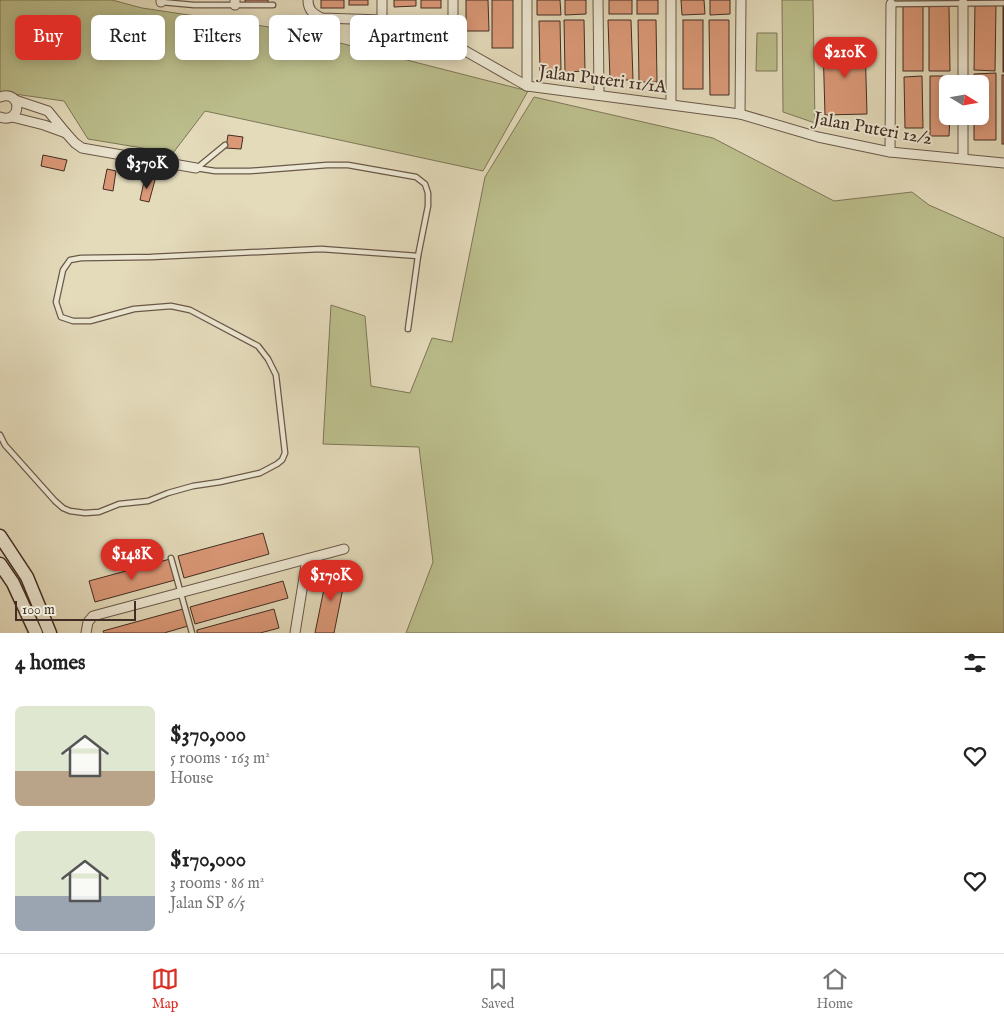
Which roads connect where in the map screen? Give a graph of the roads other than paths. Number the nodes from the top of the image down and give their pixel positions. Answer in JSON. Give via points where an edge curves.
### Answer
{"nodes":[{"id":1,"x":308,"y":0,"type":"edge"},
{"id":2,"x":382,"y":0,"type":"edge"},
{"id":3,"x":453,"y":0,"type":"edge"},
{"id":4,"x":527,"y":0,"type":"edge"},
{"id":5,"x":598,"y":0,"type":"edge"},
{"id":6,"x":671,"y":0,"type":"edge"},
{"id":7,"x":741,"y":0,"type":"edge"},
{"id":8,"x":161,"y":1,"type":"edge"},
{"id":9,"x":194,"y":2,"type":"edge"},
{"id":10,"x":235,"y":2,"type":"edge"},
{"id":11,"x":963,"y":3,"type":"junction"},
{"id":12,"x":1004,"y":3,"type":"edge"},
{"id":13,"x":891,"y":4,"type":"joint"},
{"id":14,"x":273,"y":5,"type":"dead end"},
{"id":15,"x":382,"y":15,"type":"edge"},
{"id":16,"x":453,"y":15,"type":"edge"},
{"id":17,"x":350,"y":19,"type":"edge"},
{"id":18,"x":467,"y":52,"type":"edge"},
{"id":19,"x":964,"y":75,"type":"edge"},
{"id":20,"x":526,"y":86,"type":"junction"},
{"id":21,"x":599,"y":95,"type":"junction"},
{"id":22,"x":0,"y":97,"type":"edge"},
{"id":23,"x":15,"y":100,"type":"junction"},
{"id":24,"x":671,"y":104,"type":"junction"},
{"id":25,"x":740,"y":114,"type":"junction"},
{"id":26,"x":12,"y":117,"type":"junction"},
{"id":27,"x":0,"y":119,"type":"edge"},
{"id":28,"x":963,"y":125,"type":"edge"},
{"id":29,"x":66,"y":133,"type":"junction"},
{"id":30,"x":225,"y":146,"type":"dead end"},
{"id":31,"x":890,"y":152,"type":"junction"},
{"id":32,"x":963,"y":158,"type":"junction"},
{"id":33,"x":1004,"y":163,"type":"edge"},
{"id":34,"x":196,"y":168,"type":"junction"},
{"id":35,"x":418,"y":256,"type":"junction"},
{"id":36,"x":408,"y":329,"type":"dead end"},
{"id":37,"x":0,"y":435,"type":"edge"},
{"id":38,"x":0,"y":536,"type":"edge"},
{"id":39,"x":344,"y":549,"type":"dead end"},
{"id":40,"x":171,"y":558,"type":"dead end"},
{"id":41,"x":307,"y":559,"type":"junction"},
{"id":42,"x":0,"y":564,"type":"edge"},
{"id":43,"x":182,"y":592,"type":"junction"},
{"id":44,"x":36,"y":633,"type":"edge"},
{"id":45,"x":50,"y":633,"type":"edge"},
{"id":46,"x":86,"y":633,"type":"edge"},
{"id":47,"x":192,"y":633,"type":"edge"},
{"id":48,"x":295,"y":633,"type":"edge"}],
"edges":[{"from":1,"to":17,"type":"street","name":"Jalan Puteri 11/1A","via":[[314,14],[322,18]]},
{"from":2,"to":15,"type":"street"},
{"from":3,"to":16,"type":"street"},
{"from":4,"to":20,"type":"street"},
{"from":5,"to":21,"type":"street"},
{"from":6,"to":24,"type":"street"},
{"from":7,"to":25,"type":"street"},
{"from":8,"to":9,"type":"lane"},
{"from":9,"to":10,"type":"lane"},
{"from":10,"to":14,"type":"lane"},
{"from":11,"to":12,"type":"lane"},
{"from":11,"to":13,"type":"lane"},
{"from":11,"to":19,"type":"street"},
{"from":13,"to":31,"type":"street"},
{"from":18,"to":20,"type":"street","name":"Jalan Puteri 11/1A"},
{"from":20,"to":21,"type":"street","name":"Jalan Puteri 11/1A"},
{"from":21,"to":24,"type":"street","name":"Jalan Puteri 11/1A"},
{"from":22,"to":23,"type":"street","via":[[6,95]]},
{"from":23,"to":26,"type":"street","via":[[17,107]]},
{"from":23,"to":29,"type":"street","via":[[48,111]]},
{"from":24,"to":25,"type":"street","name":"Jalan Puteri 11/1A"},
{"from":25,"to":31,"type":"street","name":"Jalan Puteri 12/2","via":[[818,137]]},
{"from":26,"to":27,"type":"street"},
{"from":26,"to":29,"type":"street"},
{"from":28,"to":32,"type":"street"},
{"from":29,"to":34,"type":"street","via":[[82,148]]},
{"from":30,"to":34,"type":"lane"},
{"from":31,"to":32,"type":"street","name":"Jalan Puteri 12/2"},
{"from":32,"to":33,"type":"street","name":"Jalan Puteri 12/2"},
{"from":34,"to":35,"type":"lane","via":[[250,171],[348,165],[416,177],[425,184],[428,193]]},
{"from":35,"to":36,"type":"lane"},
{"from":35,"to":37,"type":"lane","via":[[321,249],[70,260],[63,270],[56,302],[61,317],[90,321],[134,309],[171,306],[190,310],[258,346],[276,375],[285,453],[277,464],[260,473],[193,486],[99,512],[78,512],[63,508],[55,501],[5,445]]},
{"from":38,"to":45,"type":"street","via":[[27,577]]},
{"from":39,"to":41,"type":"street"},
{"from":40,"to":43,"type":"lane"},
{"from":41,"to":43,"type":"street"},
{"from":41,"to":48,"type":"street"},
{"from":42,"to":44,"type":"street"},
{"from":43,"to":46,"type":"street","via":[[94,616],[88,622]]},
{"from":43,"to":47,"type":"lane"}]}
